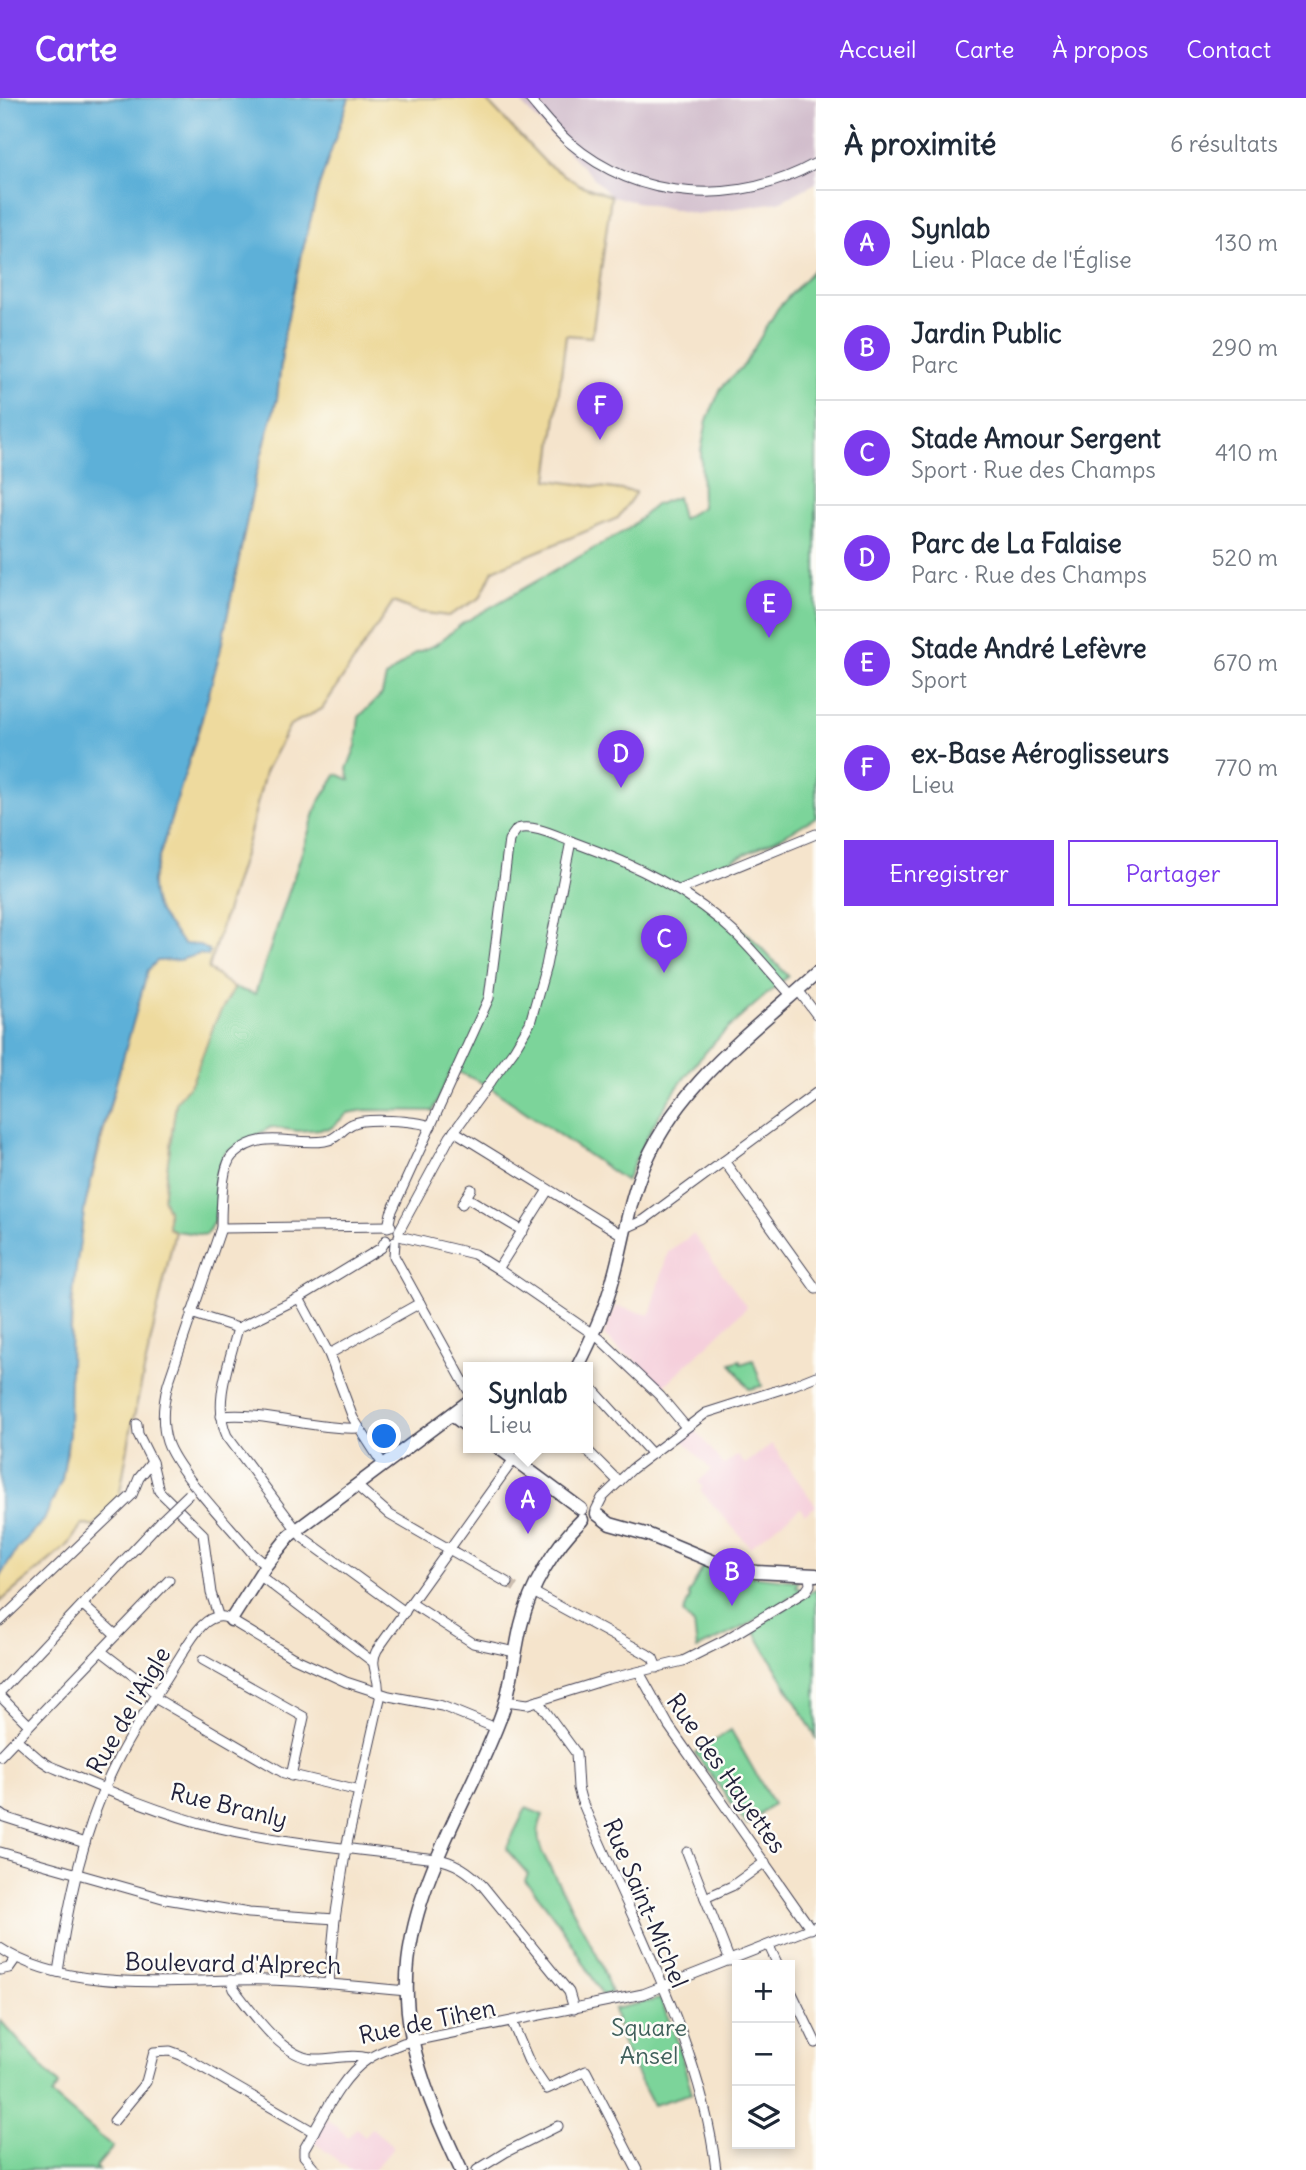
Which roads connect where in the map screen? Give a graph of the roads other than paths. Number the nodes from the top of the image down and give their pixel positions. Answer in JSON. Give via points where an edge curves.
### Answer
{"nodes":[{"id":1,"x":529,"y":98,"type":"edge"},
{"id":2,"x":816,"y":163,"type":"edge"},
{"id":3,"x":816,"y":834,"type":"edge"},
{"id":4,"x":571,"y":841,"type":"junction"},
{"id":5,"x":678,"y":890,"type":"junction"},
{"id":6,"x":816,"y":974,"type":"edge"},
{"id":7,"x":795,"y":993,"type":"junction"},
{"id":8,"x":816,"y":1014,"type":"edge"},
{"id":9,"x":816,"y":1093,"type":"edge"},
{"id":10,"x":431,"y":1126,"type":"junction"},
{"id":11,"x":454,"y":1131,"type":"junction"},
{"id":12,"x":724,"y":1161,"type":"junction"},
{"id":13,"x":548,"y":1190,"type":"junction"},
{"id":14,"x":466,"y":1197,"type":"dead end"},
{"id":15,"x":387,"y":1227,"type":"junction"},
{"id":16,"x":221,"y":1228,"type":"junction"},
{"id":17,"x":523,"y":1230,"type":"junction"},
{"id":18,"x":625,"y":1232,"type":"junction"},
{"id":19,"x":395,"y":1237,"type":"junction"},
{"id":20,"x":498,"y":1269,"type":"junction"},
{"id":21,"x":816,"y":1289,"type":"edge"},
{"id":22,"x":299,"y":1298,"type":"junction"},
{"id":23,"x":420,"y":1303,"type":"junction"},
{"id":24,"x":191,"y":1313,"type":"junction"},
{"id":25,"x":238,"y":1328,"type":"junction"},
{"id":26,"x":593,"y":1334,"type":"junction"},
{"id":27,"x":329,"y":1354,"type":"junction"},
{"id":28,"x":580,"y":1362,"type":"edge"},
{"id":29,"x":815,"y":1378,"type":"edge"},
{"id":30,"x":463,"y":1381,"type":"edge"},
{"id":31,"x":593,"y":1390,"type":"edge"},
{"id":32,"x":463,"y":1406,"type":"edge"},
{"id":33,"x":452,"y":1415,"type":"junction"},
{"id":34,"x":221,"y":1416,"type":"junction"},
{"id":35,"x":463,"y":1423,"type":"edge"},
{"id":36,"x":137,"y":1424,"type":"dead end"},
{"id":37,"x":686,"y":1427,"type":"junction"},
{"id":38,"x":359,"y":1428,"type":"junction"},
{"id":39,"x":505,"y":1453,"type":"edge"},
{"id":40,"x":519,"y":1453,"type":"edge"},
{"id":41,"x":590,"y":1453,"type":"edge"},
{"id":42,"x":652,"y":1454,"type":"junction"},
{"id":43,"x":514,"y":1460,"type":"junction"},
{"id":44,"x":152,"y":1462,"type":"junction"},
{"id":45,"x":384,"y":1466,"type":"junction"},
{"id":46,"x":619,"y":1482,"type":"junction"},
{"id":47,"x":197,"y":1486,"type":"junction"},
{"id":48,"x":357,"y":1486,"type":"junction"},
{"id":49,"x":597,"y":1512,"type":"junction"},
{"id":50,"x":582,"y":1515,"type":"junction"},
{"id":51,"x":296,"y":1531,"type":"junction"},
{"id":52,"x":449,"y":1551,"type":"junction"},
{"id":53,"x":263,"y":1570,"type":"junction"},
{"id":54,"x":813,"y":1575,"type":"edge"},
{"id":55,"x":169,"y":1580,"type":"dead end"},
{"id":56,"x":508,"y":1583,"type":"tunnel mouth"},
{"id":57,"x":528,"y":1593,"type":"junction"},
{"id":58,"x":83,"y":1605,"type":"junction"},
{"id":59,"x":408,"y":1607,"type":"junction"},
{"id":60,"x":218,"y":1615,"type":"junction"},
{"id":61,"x":231,"y":1620,"type":"junction"},
{"id":62,"x":0,"y":1621,"type":"edge"},
{"id":63,"x":116,"y":1635,"type":"junction"},
{"id":64,"x":100,"y":1651,"type":"junction"},
{"id":65,"x":515,"y":1653,"type":"junction"},
{"id":66,"x":203,"y":1660,"type":"dead end"},
{"id":67,"x":373,"y":1662,"type":"junction"},
{"id":68,"x":657,"y":1668,"type":"junction"},
{"id":69,"x":639,"y":1672,"type":"junction"},
{"id":70,"x":0,"y":1694,"type":"edge"},
{"id":71,"x":380,"y":1694,"type":"junction"},
{"id":72,"x":156,"y":1696,"type":"junction"},
{"id":73,"x":505,"y":1701,"type":"junction"},
{"id":74,"x":538,"y":1701,"type":"junction"},
{"id":75,"x":29,"y":1724,"type":"junction"},
{"id":76,"x":496,"y":1728,"type":"junction"},
{"id":77,"x":16,"y":1739,"type":"junction"},
{"id":78,"x":0,"y":1755,"type":"edge"},
{"id":79,"x":291,"y":1776,"type":"junction"},
{"id":80,"x":105,"y":1788,"type":"junction"},
{"id":81,"x":359,"y":1791,"type":"junction"},
{"id":82,"x":0,"y":1814,"type":"edge"},
{"id":83,"x":85,"y":1843,"type":"junction"},
{"id":84,"x":346,"y":1848,"type":"junction"},
{"id":85,"x":0,"y":1852,"type":"edge"},
{"id":86,"x":687,"y":1852,"type":"dead end"},
{"id":87,"x":437,"y":1859,"type":"junction"},
{"id":88,"x":765,"y":1862,"type":"junction"},
{"id":89,"x":75,"y":1875,"type":"junction"},
{"id":90,"x":705,"y":1898,"type":"junction"},
{"id":91,"x":335,"y":1919,"type":"junction"},
{"id":92,"x":814,"y":1928,"type":"edge"},
{"id":93,"x":769,"y":1946,"type":"junction"},
{"id":94,"x":0,"y":1948,"type":"edge"},
{"id":95,"x":16,"y":1958,"type":"junction"},
{"id":96,"x":776,"y":1960,"type":"edge"},
{"id":97,"x":730,"y":1961,"type":"junction"},
{"id":98,"x":0,"y":1970,"type":"edge"},
{"id":99,"x":58,"y":1972,"type":"junction"},
{"id":100,"x":231,"y":1980,"type":"junction"},
{"id":101,"x":329,"y":1982,"type":"junction"},
{"id":102,"x":662,"y":1987,"type":"junction"},
{"id":103,"x":406,"y":1991,"type":"junction"},
{"id":104,"x":795,"y":1999,"type":"edge"},
{"id":105,"x":574,"y":2009,"type":"junction"},
{"id":106,"x":512,"y":2022,"type":"junction"},
{"id":107,"x":412,"y":2042,"type":"junction"},
{"id":108,"x":816,"y":2043,"type":"edge"},
{"id":109,"x":368,"y":2058,"type":"junction"},
{"id":110,"x":114,"y":2122,"type":"dead end"},
{"id":111,"x":558,"y":2126,"type":"dead end"},
{"id":112,"x":314,"y":2132,"type":"junction"},
{"id":113,"x":316,"y":2170,"type":"edge"},
{"id":114,"x":461,"y":2170,"type":"edge"},
{"id":115,"x":477,"y":2170,"type":"edge"},
{"id":116,"x":637,"y":2170,"type":"edge"},
{"id":117,"x":716,"y":2170,"type":"edge"}],
"edges":[{"from":1,"to":2,"type":"street","via":[[568,141],[610,171],[657,188],[719,192],[763,185]]},
{"from":3,"to":5,"type":"street"},
{"from":4,"to":5,"type":"street","via":[[637,867]]},
{"from":4,"to":10,"type":"street","via":[[530,828],[514,831],[509,840],[489,998]]},
{"from":4,"to":11,"type":"street","via":[[534,1012],[514,1050]]},
{"from":5,"to":7,"type":"street","via":[[739,937]]},
{"from":6,"to":7,"type":"street"},
{"from":7,"to":8,"type":"street"},
{"from":7,"to":18,"type":"street","via":[[703,1076],[678,1105],[642,1171]]},
{"from":9,"to":12,"type":"street"},
{"from":10,"to":15,"type":"street"},
{"from":10,"to":16,"type":"street","via":[[360,1121],[327,1141],[261,1140],[229,1160]]},
{"from":11,"to":13,"type":"street"},
{"from":11,"to":19,"type":"street"},
{"from":12,"to":18,"type":"street"},
{"from":12,"to":21,"type":"street"},
{"from":13,"to":17,"type":"street"},
{"from":13,"to":18,"type":"street"},
{"from":14,"to":17,"type":"street"},
{"from":15,"to":16,"type":"street"},
{"from":15,"to":19,"type":"street","via":[[394,1226]]},
{"from":16,"to":24,"type":"street"},
{"from":17,"to":20,"type":"street"},
{"from":18,"to":26,"type":"street"},
{"from":19,"to":20,"type":"street","via":[[474,1254]]},
{"from":19,"to":22,"type":"street"},
{"from":19,"to":23,"type":"street","via":[[394,1256]]},
{"from":20,"to":26,"type":"street"},
{"from":22,"to":25,"type":"street"},
{"from":22,"to":27,"type":"street"},
{"from":23,"to":27,"type":"street"},
{"from":23,"to":30,"type":"street"},
{"from":24,"to":25,"type":"street"},
{"from":24,"to":47,"type":"street","via":[[168,1384],[163,1417],[170,1450]]},
{"from":25,"to":34,"type":"street"},
{"from":26,"to":28,"type":"street"},
{"from":26,"to":37,"type":"street","via":[[660,1396]]},
{"from":27,"to":38,"type":"street"},
{"from":29,"to":37,"type":"street","via":[[712,1409]]},
{"from":31,"to":42,"type":"street"},
{"from":32,"to":33,"type":"street"},
{"from":33,"to":35,"type":"street"},
{"from":33,"to":45,"type":"street"},
{"from":34,"to":38,"type":"street"},
{"from":34,"to":51,"type":"street","via":[[227,1436]]},
{"from":36,"to":44,"type":"street","via":[[139,1440]]},
{"from":37,"to":42,"type":"street"},
{"from":38,"to":45,"type":"street"},
{"from":39,"to":43,"type":"street"},
{"from":40,"to":43,"type":"street"},
{"from":41,"to":46,"type":"street"},
{"from":42,"to":46,"type":"street"},
{"from":43,"to":50,"type":"street"},
{"from":43,"to":52,"type":"street"},
{"from":44,"to":60,"type":"street","via":[[159,1491],[203,1535]]},
{"from":44,"to":62,"type":"street","via":[[132,1495]]},
{"from":45,"to":48,"type":"street"},
{"from":46,"to":49,"type":"street","via":[[602,1498]]},
{"from":47,"to":53,"type":"street"},
{"from":47,"to":58,"type":"street","bridge":true},
{"from":48,"to":51,"type":"street"},
{"from":48,"to":52,"type":"street","via":[[384,1511]]},
{"from":49,"to":50,"type":"street","via":[[592,1522]]},
{"from":49,"to":54,"type":"street","via":[[607,1522],[724,1566]]},
{"from":50,"to":57,"type":"street"},
{"from":51,"to":53,"type":"street"},
{"from":51,"to":59,"type":"street"},
{"from":52,"to":56,"type":"street"},
{"from":52,"to":59,"type":"street"},
{"from":53,"to":61,"type":"street"},
{"from":53,"to":67,"type":"street"},
{"from":54,"to":68,"type":"street","via":[[808,1590],[753,1624],[697,1655]]},
{"from":55,"to":63,"type":"street"},
{"from":57,"to":65,"type":"street"},
{"from":57,"to":68,"type":"street","via":[[647,1654]]},
{"from":58,"to":63,"type":"street"},
{"from":58,"to":70,"type":"street"},
{"from":59,"to":65,"type":"street","via":[[473,1643]]},
{"from":59,"to":67,"type":"street"},
{"from":60,"to":61,"type":"street"},
{"from":60,"to":72,"type":"street","name":"Rue de l'Aigle","via":[[194,1636]]},
{"from":61,"to":71,"type":"street","via":[[303,1662]]},
{"from":63,"to":64,"type":"street"},
{"from":64,"to":72,"type":"street"},
{"from":64,"to":75,"type":"street"},
{"from":65,"to":73,"type":"street"},
{"from":66,"to":79,"type":"street","via":[[304,1717]]},
{"from":67,"to":71,"type":"street"},
{"from":68,"to":69,"type":"street"},
{"from":69,"to":74,"type":"street"},
{"from":69,"to":88,"type":"street","name":"Rue des Hayettes","via":[[669,1726]]},
{"from":70,"to":75,"type":"street"},
{"from":71,"to":76,"type":"street","via":[[442,1706]]},
{"from":71,"to":81,"type":"street"},
{"from":72,"to":79,"type":"street"},
{"from":72,"to":80,"type":"street","name":"Rue de l'Aigle"},
{"from":73,"to":74,"type":"street"},
{"from":73,"to":76,"type":"street"},
{"from":74,"to":102,"type":"street","name":"Rue Saint-Michel","via":[[576,1753],[579,1795]]},
{"from":75,"to":77,"type":"street"},
{"from":76,"to":87,"type":"street"},
{"from":77,"to":78,"type":"street"},
{"from":77,"to":80,"type":"street","name":"Rue Branly","via":[[45,1763]]},
{"from":79,"to":81,"type":"street"},
{"from":80,"to":83,"type":"street","name":"Rue de l'Aigle"},
{"from":80,"to":84,"type":"street","name":"Rue Branly","via":[[213,1826]]},
{"from":81,"to":84,"type":"street"},
{"from":82,"to":83,"type":"street"},
{"from":83,"to":89,"type":"street","name":"Rue de l'Aigle"},
{"from":84,"to":87,"type":"street","name":"Rue Branly"},
{"from":84,"to":91,"type":"street"},
{"from":85,"to":89,"type":"street"},
{"from":86,"to":90,"type":"street"},
{"from":87,"to":103,"type":"street","via":[[415,1917]]},
{"from":87,"to":105,"type":"street","name":"Rue Branly","via":[[455,1864],[479,1882],[569,1992]]},
{"from":88,"to":90,"type":"street","via":[[732,1886]]},
{"from":88,"to":92,"type":"street","name":"Rue des Hayettes"},
{"from":89,"to":91,"type":"street","via":[[224,1910]]},
{"from":89,"to":99,"type":"street","name":"Rue de l'Aigle"},
{"from":90,"to":97,"type":"street"},
{"from":91,"to":101,"type":"street"},
{"from":92,"to":93,"type":"street","name":"Rue de Tihen"},
{"from":93,"to":96,"type":"street"},
{"from":93,"to":97,"type":"street","name":"Rue de Tihen"},
{"from":94,"to":95,"type":"street","name":"Boulevard d'Alprech"},
{"from":95,"to":98,"type":"street","via":[[9,1968]]},
{"from":95,"to":99,"type":"street","name":"Boulevard d'Alprech"},
{"from":97,"to":102,"type":"street","name":"Rue de Tihen"},
{"from":99,"to":100,"type":"street","name":"Boulevard d'Alprech","via":[[133,1981]]},
{"from":100,"to":101,"type":"street","name":"Boulevard d'Alprech"},
{"from":100,"to":109,"type":"street","name":"Rue de Tihen","via":[[282,2044],[309,2058]]},
{"from":101,"to":103,"type":"street","name":"Boulevard d'Alprech"},
{"from":102,"to":105,"type":"street","name":"Rue de Tihen"},
{"from":102,"to":117,"type":"street","name":"Rue Saint-Michel","via":[[707,2112]]},
{"from":103,"to":107,"type":"street"},
{"from":104,"to":108,"type":"street"},
{"from":105,"to":106,"type":"street","name":"Rue de Tihen"},
{"from":106,"to":107,"type":"street","name":"Rue de Tihen"},
{"from":106,"to":116,"type":"street","via":[[547,2089],[586,2071]]},
{"from":107,"to":109,"type":"street","name":"Rue de Tihen"},
{"from":107,"to":114,"type":"street","via":[[428,2098]]},
{"from":109,"to":112,"type":"street","via":[[338,2092]]},
{"from":110,"to":112,"type":"street","via":[[146,2081],[155,2053],[166,2051],[181,2055]]},
{"from":111,"to":115,"type":"street"},
{"from":112,"to":113,"type":"street","via":[[303,2154]]}]}
